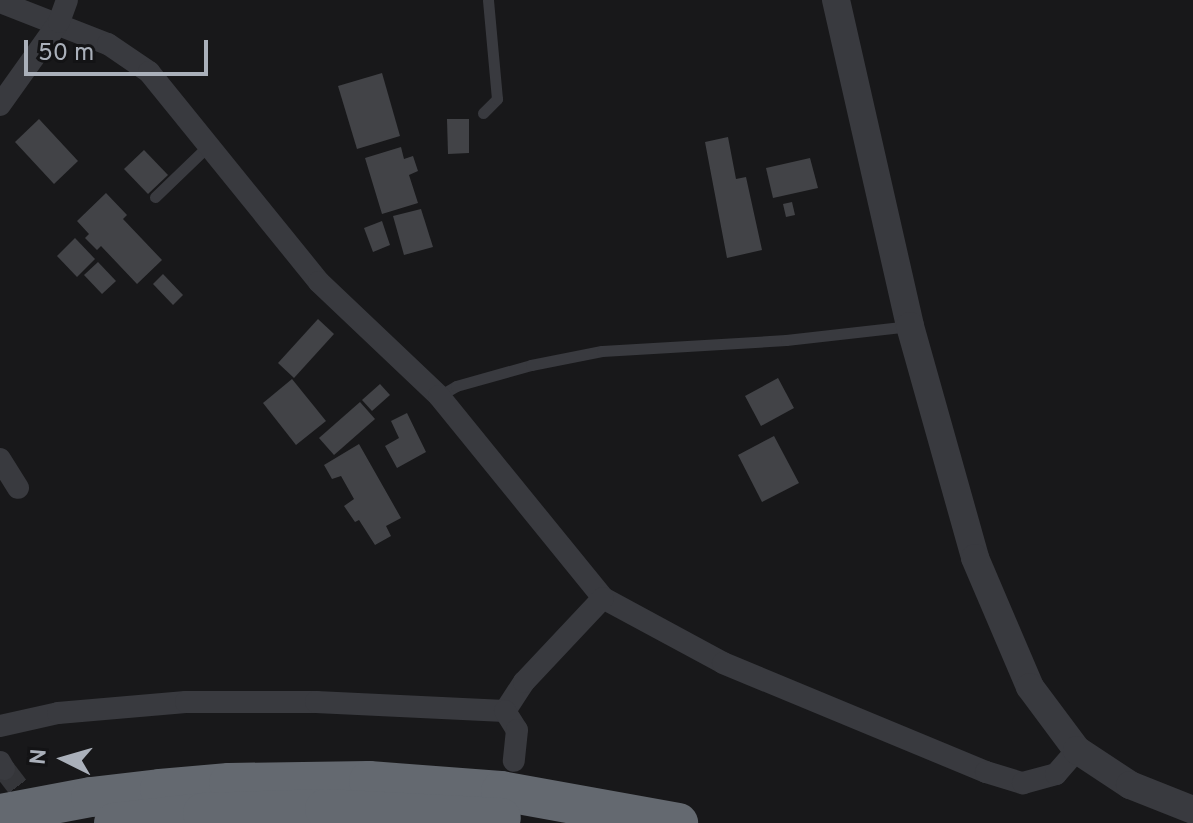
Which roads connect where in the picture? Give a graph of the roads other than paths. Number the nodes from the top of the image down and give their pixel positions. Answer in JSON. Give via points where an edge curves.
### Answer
{"nodes":[{"id":1,"x":67,"y":0,"type":"edge"},
{"id":2,"x":488,"y":0,"type":"edge"},
{"id":3,"x":836,"y":0,"type":"edge"},
{"id":4,"x":0,"y":2,"type":"edge"},
{"id":5,"x":59,"y":22,"type":"junction"},
{"id":6,"x":0,"y":105,"type":"edge"},
{"id":7,"x":483,"y":113,"type":"dead end"},
{"id":8,"x":211,"y":144,"type":"junction"},
{"id":9,"x":155,"y":197,"type":"dead end"},
{"id":10,"x":910,"y":326,"type":"junction"},
{"id":11,"x":439,"y":396,"type":"junction"},
{"id":12,"x":0,"y":459,"type":"edge"},
{"id":13,"x":18,"y":488,"type":"dead end"},
{"id":14,"x":603,"y":598,"type":"junction"},
{"id":15,"x":505,"y":711,"type":"junction"},
{"id":16,"x":0,"y":726,"type":"edge"},
{"id":17,"x":1077,"y":750,"type":"junction"},
{"id":18,"x":514,"y":761,"type":"dead end"},
{"id":19,"x":1193,"y":810,"type":"edge"},
{"id":20,"x":0,"y":814,"type":"edge"},
{"id":21,"x":114,"y":823,"type":"edge"},
{"id":22,"x":560,"y":823,"type":"edge"},
{"id":23,"x":678,"y":823,"type":"edge"}],
"edges":[{"from":1,"to":5,"type":"street"},
{"from":2,"to":7,"type":"lane","via":[[497,99]]},
{"from":3,"to":10,"type":"street"},
{"from":4,"to":5,"type":"street"},
{"from":5,"to":6,"type":"street"},
{"from":5,"to":8,"type":"street","via":[[131,57]]},
{"from":8,"to":9,"type":"lane"},
{"from":8,"to":11,"type":"street","via":[[319,282]]},
{"from":10,"to":11,"type":"lane","via":[[602,351],[531,365],[456,386]]},
{"from":10,"to":17,"type":"street","via":[[975,558],[1030,687]]},
{"from":11,"to":14,"type":"street"},
{"from":12,"to":13,"type":"street"},
{"from":14,"to":15,"type":"street","via":[[524,682]]},
{"from":14,"to":17,"type":"street","via":[[723,663],[986,772],[1023,783],[1056,774]]},
{"from":15,"to":16,"type":"street","via":[[186,702],[58,713]]},
{"from":15,"to":18,"type":"street","via":[[517,730]]},
{"from":17,"to":19,"type":"street","via":[[1130,785]]},
{"from":20,"to":23,"type":"highway","via":[[160,789],[369,781],[501,791]]},
{"from":21,"to":22,"type":"highway","via":[[203,813],[325,809]]}]}
